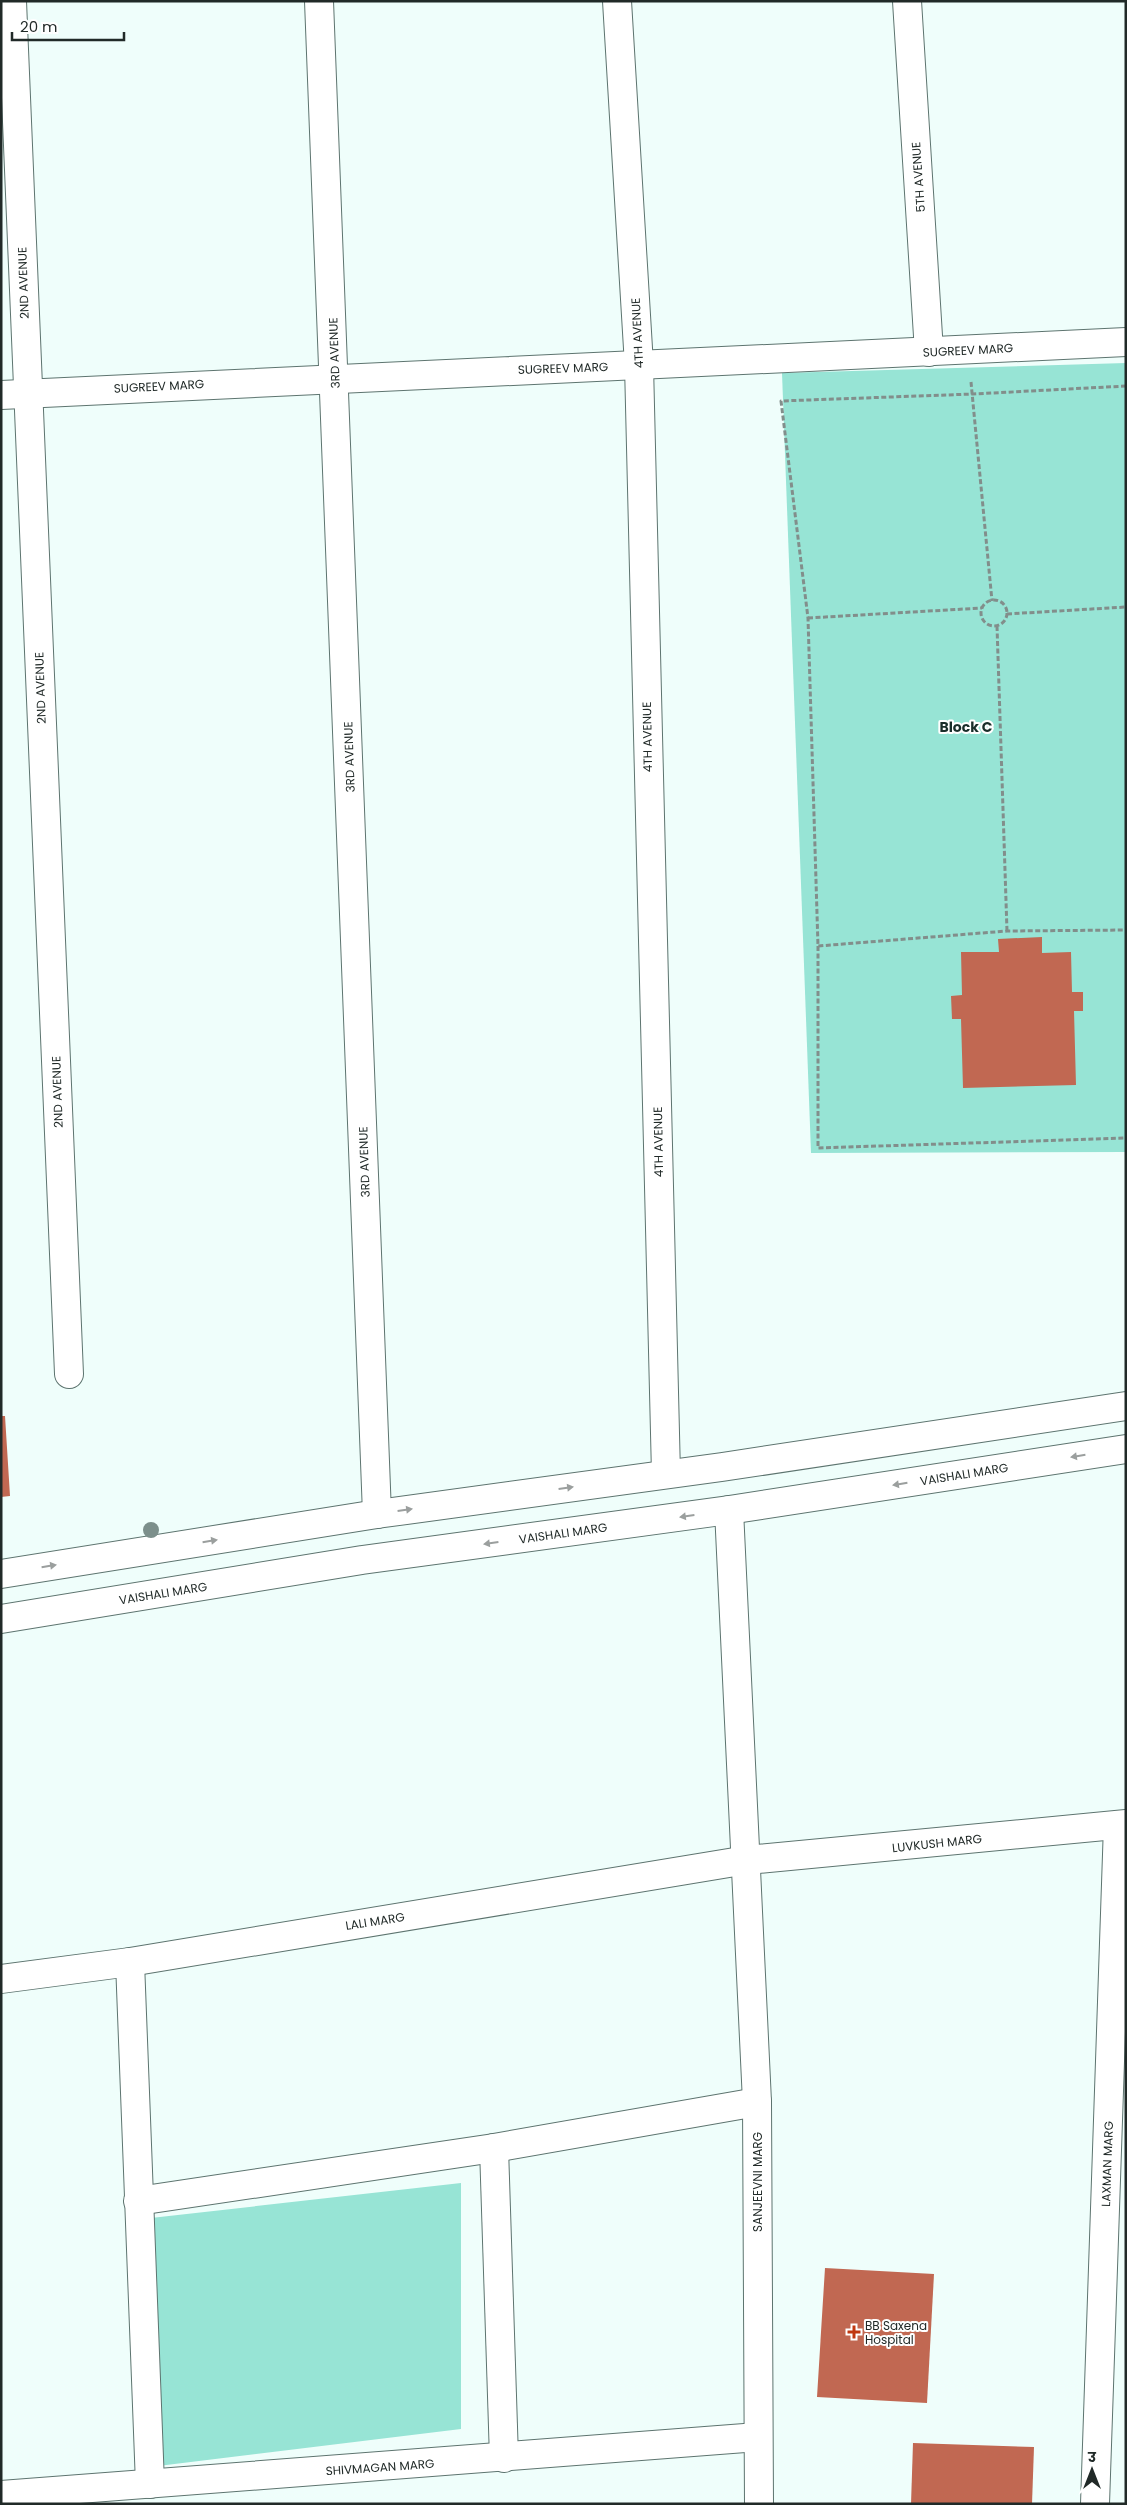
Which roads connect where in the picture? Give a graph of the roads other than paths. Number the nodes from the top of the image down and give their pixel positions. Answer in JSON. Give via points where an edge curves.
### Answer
{"nodes":[{"id":1,"x":12,"y":1,"type":"edge"},
{"id":2,"x":319,"y":1,"type":"edge"},
{"id":3,"x":617,"y":1,"type":"edge"},
{"id":4,"x":907,"y":1,"type":"edge"},
{"id":5,"x":1126,"y":342,"type":"edge"},
{"id":6,"x":929,"y":352,"type":"junction"},
{"id":7,"x":639,"y":365,"type":"junction"},
{"id":8,"x":335,"y":378,"type":"junction"},
{"id":9,"x":14,"y":394,"type":"edge"},
{"id":10,"x":69,"y":1374,"type":"dead end"},
{"id":11,"x":1126,"y":1406,"type":"edge"},
{"id":12,"x":1126,"y":1449,"type":"edge"},
{"id":13,"x":725,"y":1466,"type":"junction"},
{"id":14,"x":666,"y":1474,"type":"junction"},
{"id":15,"x":729,"y":1510,"type":"junction"},
{"id":16,"x":377,"y":1514,"type":"junction"},
{"id":17,"x":1,"y":1574,"type":"edge"},
{"id":18,"x":1,"y":1619,"type":"edge"},
{"id":19,"x":1122,"y":1824,"type":"edge"},
{"id":20,"x":747,"y":1860,"type":"junction"},
{"id":21,"x":130,"y":1962,"type":"junction"},
{"id":22,"x":1,"y":1979,"type":"edge"},
{"id":23,"x":757,"y":2102,"type":"junction"},
{"id":24,"x":494,"y":2148,"type":"junction"},
{"id":25,"x":138,"y":2201,"type":"junction"},
{"id":26,"x":758,"y":2437,"type":"junction"},
{"id":27,"x":504,"y":2458,"type":"junction"},
{"id":28,"x":150,"y":2484,"type":"junction"},
{"id":29,"x":1,"y":2495,"type":"edge"},
{"id":30,"x":759,"y":2504,"type":"edge"},
{"id":31,"x":1095,"y":2504,"type":"edge"}],
"edges":[{"from":1,"to":9,"type":"street","name":"2ND AVENUE"},
{"from":2,"to":8,"type":"street","name":"3RD AVENUE"},
{"from":3,"to":7,"type":"street","name":"4TH AVENUE"},
{"from":4,"to":6,"type":"street","name":"5TH AVENUE"},
{"from":5,"to":6,"type":"street","name":"SUGREEV MARG"},
{"from":6,"to":7,"type":"street","name":"SUGREEV MARG"},
{"from":7,"to":8,"type":"street","name":"SUGREEV MARG"},
{"from":7,"to":14,"type":"street","name":"4TH AVENUE"},
{"from":8,"to":9,"type":"street","name":"SUGREEV MARG"},
{"from":8,"to":16,"type":"street","name":"3RD AVENUE"},
{"from":9,"to":10,"type":"street","name":"2ND AVENUE"},
{"from":11,"to":13,"type":"street"},
{"from":12,"to":15,"type":"street","name":"VAISHALI MARG","one_way":true},
{"from":13,"to":14,"type":"street"},
{"from":13,"to":15,"type":"street","name":"SANJEEVNI MARG"},
{"from":16,"to":14,"type":"street","one_way":true},
{"from":15,"to":18,"type":"street","name":"VAISHALI MARG","one_way":true,"via":[[362,1560]]},
{"from":15,"to":20,"type":"street","name":"SANJEEVNI MARG"},
{"from":17,"to":16,"type":"street","one_way":true},
{"from":19,"to":20,"type":"street","name":"LUVKUSH MARG"},
{"from":19,"to":31,"type":"street","name":"LAXMAN MARG"},
{"from":20,"to":21,"type":"street","name":"LALI MARG"},
{"from":20,"to":23,"type":"street","name":"SANJEEVNI MARG"},
{"from":21,"to":22,"type":"street","name":"LALI MARG"},
{"from":21,"to":25,"type":"street"},
{"from":23,"to":24,"type":"street"},
{"from":23,"to":26,"type":"street","name":"SANJEEVNI MARG"},
{"from":24,"to":25,"type":"street"},
{"from":24,"to":27,"type":"street"},
{"from":25,"to":28,"type":"street"},
{"from":26,"to":27,"type":"street","name":"SHIVMAGAN MARG"},
{"from":26,"to":30,"type":"street","name":"SANJEEVNI MARG"},
{"from":27,"to":28,"type":"street","name":"SHIVMAGAN MARG"},
{"from":28,"to":29,"type":"street","name":"SHIVMAGAN MARG"}]}
